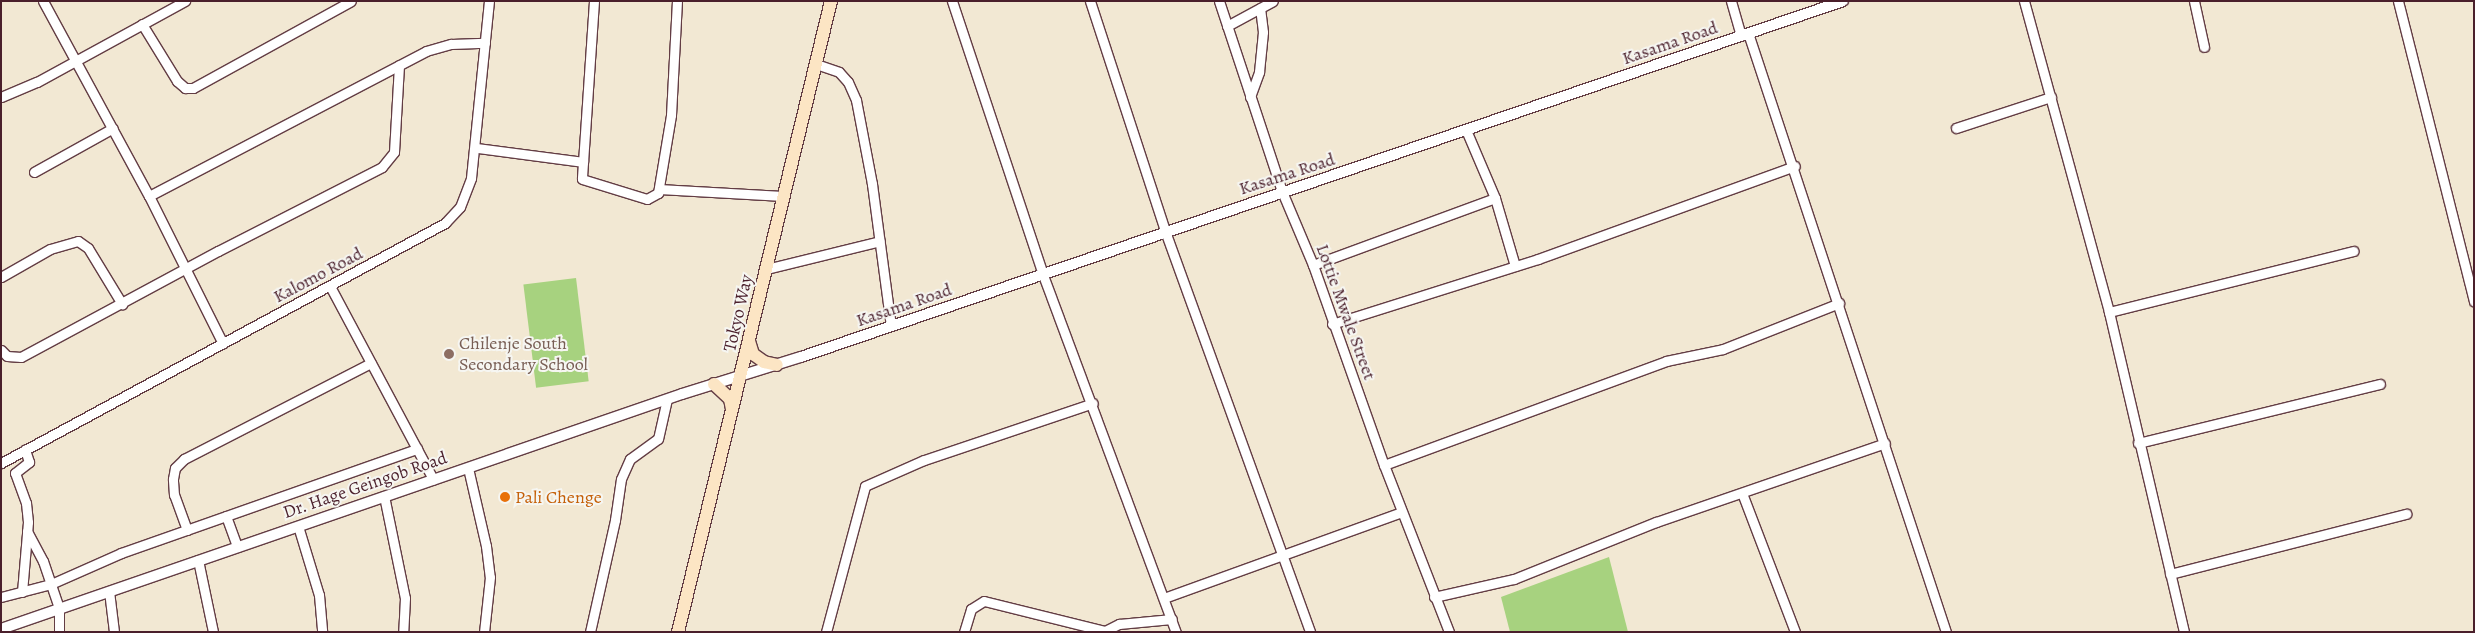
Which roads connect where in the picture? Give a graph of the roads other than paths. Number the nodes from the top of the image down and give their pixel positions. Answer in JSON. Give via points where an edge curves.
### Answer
{"nodes":[{"id":1,"x":43,"y":1,"type":"edge"},
{"id":2,"x":185,"y":1,"type":"edge"},
{"id":3,"x":489,"y":1,"type":"edge"},
{"id":4,"x":594,"y":1,"type":"edge"},
{"id":5,"x":677,"y":1,"type":"edge"},
{"id":6,"x":831,"y":1,"type":"edge"},
{"id":7,"x":952,"y":1,"type":"edge"},
{"id":8,"x":1090,"y":1,"type":"edge"},
{"id":9,"x":1219,"y":1,"type":"edge"},
{"id":10,"x":1273,"y":1,"type":"edge"},
{"id":11,"x":1731,"y":1,"type":"edge"},
{"id":12,"x":1843,"y":1,"type":"edge"},
{"id":13,"x":2024,"y":1,"type":"edge"},
{"id":14,"x":2194,"y":1,"type":"edge"},
{"id":15,"x":2398,"y":1,"type":"edge"},
{"id":16,"x":349,"y":2,"type":"edge"},
{"id":17,"x":1260,"y":8,"type":"junction"},
{"id":18,"x":142,"y":24,"type":"junction"},
{"id":19,"x":1227,"y":26,"type":"junction"},
{"id":20,"x":1745,"y":35,"type":"junction"},
{"id":21,"x":485,"y":42,"type":"junction"},
{"id":22,"x":2204,"y":47,"type":"dead end"},
{"id":23,"x":76,"y":60,"type":"junction"},
{"id":24,"x":816,"y":64,"type":"junction"},
{"id":25,"x":399,"y":65,"type":"junction"},
{"id":26,"x":1,"y":97,"type":"edge"},
{"id":27,"x":1250,"y":97,"type":"junction"},
{"id":28,"x":2051,"y":97,"type":"junction"},
{"id":29,"x":113,"y":128,"type":"junction"},
{"id":30,"x":1956,"y":128,"type":"dead end"},
{"id":31,"x":1466,"y":130,"type":"junction"},
{"id":32,"x":477,"y":148,"type":"junction"},
{"id":33,"x":583,"y":162,"type":"junction"},
{"id":34,"x":1795,"y":166,"type":"junction"},
{"id":35,"x":34,"y":172,"type":"dead end"},
{"id":36,"x":659,"y":189,"type":"junction"},
{"id":37,"x":1283,"y":194,"type":"junction"},
{"id":38,"x":149,"y":196,"type":"junction"},
{"id":39,"x":783,"y":196,"type":"junction"},
{"id":40,"x":1494,"y":198,"type":"junction"},
{"id":41,"x":1165,"y":231,"type":"junction"},
{"id":42,"x":880,"y":241,"type":"junction"},
{"id":43,"x":2353,"y":251,"type":"dead end"},
{"id":44,"x":1313,"y":265,"type":"junction"},
{"id":45,"x":1515,"y":266,"type":"junction"},
{"id":46,"x":186,"y":268,"type":"junction"},
{"id":47,"x":766,"y":268,"type":"junction"},
{"id":48,"x":1043,"y":275,"type":"junction"},
{"id":49,"x":1,"y":277,"type":"edge"},
{"id":50,"x":331,"y":288,"type":"junction"},
{"id":51,"x":1839,"y":302,"type":"junction"},
{"id":52,"x":2474,"y":302,"type":"edge"},
{"id":53,"x":122,"y":304,"type":"junction"},
{"id":54,"x":2109,"y":312,"type":"junction"},
{"id":55,"x":1332,"y":324,"type":"junction"},
{"id":56,"x":891,"y":326,"type":"junction"},
{"id":57,"x":749,"y":341,"type":"junction"},
{"id":58,"x":224,"y":344,"type":"junction"},
{"id":59,"x":1,"y":350,"type":"edge"},
{"id":60,"x":371,"y":363,"type":"junction"},
{"id":61,"x":777,"y":365,"type":"junction"},
{"id":62,"x":741,"y":376,"type":"junction"},
{"id":63,"x":714,"y":384,"type":"junction"},
{"id":64,"x":2380,"y":384,"type":"dead end"},
{"id":65,"x":667,"y":399,"type":"junction"},
{"id":66,"x":1093,"y":403,"type":"junction"},
{"id":67,"x":732,"y":409,"type":"junction"},
{"id":68,"x":1885,"y":443,"type":"junction"},
{"id":69,"x":2138,"y":443,"type":"junction"},
{"id":70,"x":417,"y":449,"type":"junction"},
{"id":71,"x":25,"y":450,"type":"junction"},
{"id":72,"x":1,"y":463,"type":"edge"},
{"id":73,"x":1384,"y":465,"type":"junction"},
{"id":74,"x":468,"y":468,"type":"junction"},
{"id":75,"x":433,"y":480,"type":"junction"},
{"id":76,"x":1742,"y":493,"type":"junction"},
{"id":77,"x":384,"y":496,"type":"junction"},
{"id":78,"x":1401,"y":512,"type":"junction"},
{"id":79,"x":2406,"y":514,"type":"dead end"},
{"id":80,"x":226,"y":516,"type":"junction"},
{"id":81,"x":298,"y":526,"type":"junction"},
{"id":82,"x":187,"y":530,"type":"junction"},
{"id":83,"x":27,"y":531,"type":"junction"},
{"id":84,"x":237,"y":547,"type":"junction"},
{"id":85,"x":1284,"y":556,"type":"junction"},
{"id":86,"x":198,"y":560,"type":"junction"},
{"id":87,"x":2170,"y":574,"type":"junction"},
{"id":88,"x":51,"y":584,"type":"junction"},
{"id":89,"x":109,"y":591,"type":"junction"},
{"id":90,"x":22,"y":592,"type":"junction"},
{"id":91,"x":1,"y":597,"type":"edge"},
{"id":92,"x":1434,"y":597,"type":"junction"},
{"id":93,"x":1164,"y":598,"type":"junction"},
{"id":94,"x":59,"y":608,"type":"junction"},
{"id":95,"x":1172,"y":619,"type":"junction"},
{"id":96,"x":1,"y":629,"type":"edge"},
{"id":97,"x":1105,"y":631,"type":"edge"},
{"id":98,"x":59,"y":632,"type":"edge"},
{"id":99,"x":114,"y":632,"type":"edge"},
{"id":100,"x":213,"y":632,"type":"edge"},
{"id":101,"x":322,"y":632,"type":"edge"},
{"id":102,"x":403,"y":632,"type":"edge"},
{"id":103,"x":484,"y":632,"type":"edge"},
{"id":104,"x":590,"y":632,"type":"edge"},
{"id":105,"x":678,"y":632,"type":"edge"},
{"id":106,"x":826,"y":632,"type":"edge"},
{"id":107,"x":964,"y":632,"type":"edge"},
{"id":108,"x":1176,"y":632,"type":"edge"},
{"id":109,"x":1310,"y":632,"type":"edge"},
{"id":110,"x":1449,"y":632,"type":"edge"},
{"id":111,"x":1795,"y":632,"type":"edge"},
{"id":112,"x":1946,"y":632,"type":"edge"},
{"id":113,"x":2184,"y":632,"type":"edge"}],
"edges":[{"from":1,"to":23,"type":"street"},
{"from":2,"to":18,"type":"street"},
{"from":3,"to":21,"type":"street","name":"Kalomo Road"},
{"from":4,"to":33,"type":"street"},
{"from":5,"to":36,"type":"street","via":[[671,115]]},
{"from":6,"to":24,"type":"main road","name":"Tokyo Way"},
{"from":7,"to":48,"type":"street"},
{"from":8,"to":41,"type":"street"},
{"from":9,"to":19,"type":"street","name":"Lottie Mwale Street"},
{"from":10,"to":17,"type":"street"},
{"from":11,"to":20,"type":"street"},
{"from":12,"to":20,"type":"street","name":"Kasama Road"},
{"from":13,"to":28,"type":"street"},
{"from":14,"to":22,"type":"street"},
{"from":15,"to":52,"type":"street"},
{"from":16,"to":18,"type":"street","via":[[193,88],[185,88],[178,81]]},
{"from":17,"to":19,"type":"street"},
{"from":17,"to":27,"type":"street","via":[[1263,32],[1258,72]]},
{"from":18,"to":23,"type":"street"},
{"from":19,"to":27,"type":"street","name":"Lottie Mwale Street"},
{"from":20,"to":31,"type":"street","name":"Kasama Road"},
{"from":20,"to":34,"type":"street"},
{"from":21,"to":25,"type":"street","via":[[440,46]]},
{"from":21,"to":32,"type":"street","name":"Kalomo Road"},
{"from":23,"to":26,"type":"street","via":[[12,95]]},
{"from":23,"to":29,"type":"street"},
{"from":24,"to":39,"type":"main road","name":"Tokyo Way"},
{"from":24,"to":42,"type":"street","via":[[839,72],[848,82],[856,100]]},
{"from":25,"to":38,"type":"street"},
{"from":25,"to":46,"type":"street","via":[[391,160],[366,176]]},
{"from":27,"to":37,"type":"street","name":"Lottie Mwale Street"},
{"from":28,"to":30,"type":"street"},
{"from":28,"to":54,"type":"street"},
{"from":29,"to":35,"type":"street"},
{"from":29,"to":38,"type":"street"},
{"from":31,"to":37,"type":"street","name":"Kasama Road"},
{"from":31,"to":40,"type":"street"},
{"from":32,"to":33,"type":"street"},
{"from":32,"to":50,"type":"street","name":"Kalomo Road","via":[[471,178],[460,207],[445,223]]},
{"from":33,"to":36,"type":"street","via":[[582,179],[648,198],[654,197]]},
{"from":34,"to":45,"type":"street"},
{"from":34,"to":51,"type":"street"},
{"from":36,"to":39,"type":"street"},
{"from":37,"to":41,"type":"street","name":"Kasama Road"},
{"from":37,"to":44,"type":"street","name":"Lottie Mwale Street"},
{"from":38,"to":46,"type":"street"},
{"from":39,"to":47,"type":"main road","name":"Tokyo Way"},
{"from":40,"to":44,"type":"street"},
{"from":40,"to":45,"type":"street"},
{"from":41,"to":48,"type":"street","name":"Kasama Road"},
{"from":41,"to":85,"type":"street"},
{"from":42,"to":47,"type":"street"},
{"from":42,"to":56,"type":"street"},
{"from":43,"to":54,"type":"street"},
{"from":44,"to":55,"type":"street","name":"Lottie Mwale Street"},
{"from":45,"to":55,"type":"street"},
{"from":46,"to":53,"type":"street"},
{"from":46,"to":58,"type":"street"},
{"from":47,"to":57,"type":"main road","name":"Tokyo Way"},
{"from":48,"to":56,"type":"street","name":"Kasama Road"},
{"from":48,"to":66,"type":"street"},
{"from":49,"to":53,"type":"street","via":[[50,249],[78,241],[88,248]]},
{"from":50,"to":58,"type":"street","name":"Kalomo Road"},
{"from":50,"to":60,"type":"street"},
{"from":51,"to":68,"type":"street"},
{"from":51,"to":73,"type":"street","via":[[1723,349],[1666,361]]},
{"from":53,"to":59,"type":"street","via":[[21,357],[7,356]]},
{"from":54,"to":69,"type":"street"},
{"from":55,"to":73,"type":"street","name":"Lottie Mwale Street"},
{"from":56,"to":61,"type":"street","name":"Kasama Road"},
{"from":57,"to":61,"type":"main road","via":[[753,354],[764,362]]},
{"from":57,"to":62,"type":"main road","name":"Tokyo Way"},
{"from":58,"to":71,"type":"street","name":"Kalomo Road"},
{"from":60,"to":70,"type":"street"},
{"from":60,"to":82,"type":"street","via":[[184,459],[176,468],[173,480],[174,495]]},
{"from":61,"to":62,"type":"street","name":"Kasama Road"},
{"from":62,"to":63,"type":"street","name":"Dr. Hage Geingob Road"},
{"from":62,"to":67,"type":"main road","name":"Tokyo Way"},
{"from":63,"to":65,"type":"street","name":"Dr. Hage Geingob Road"},
{"from":63,"to":67,"type":"main road","via":[[726,394]]},
{"from":64,"to":69,"type":"street"},
{"from":65,"to":74,"type":"street","name":"Dr. Hage Geingob Road"},
{"from":65,"to":104,"type":"street","via":[[658,439],[630,459],[621,479]]},
{"from":66,"to":93,"type":"street"},
{"from":66,"to":106,"type":"street","via":[[924,460],[865,486]]},
{"from":67,"to":105,"type":"main road","name":"Tokyo Way"},
{"from":68,"to":76,"type":"street"},
{"from":68,"to":112,"type":"street"},
{"from":69,"to":87,"type":"street"},
{"from":70,"to":75,"type":"street"},
{"from":70,"to":80,"type":"street"},
{"from":71,"to":72,"type":"street","name":"Kalomo Road"},
{"from":71,"to":83,"type":"street","via":[[29,462],[15,473],[26,503]]},
{"from":73,"to":78,"type":"street","name":"Lottie Mwale Street"},
{"from":74,"to":75,"type":"street","name":"Dr. Hage Geingob Road"},
{"from":74,"to":103,"type":"street","via":[[490,577]]},
{"from":75,"to":77,"type":"street","name":"Dr. Hage Geingob Road"},
{"from":76,"to":92,"type":"street","via":[[1656,522],[1514,579]]},
{"from":76,"to":111,"type":"street"},
{"from":77,"to":81,"type":"street","name":"Dr. Hage Geingob Road"},
{"from":77,"to":102,"type":"street","via":[[405,598]]},
{"from":78,"to":85,"type":"street"},
{"from":78,"to":92,"type":"street","name":"Lottie Mwale Street"},
{"from":79,"to":87,"type":"street"},
{"from":80,"to":82,"type":"street"},
{"from":80,"to":84,"type":"street"},
{"from":81,"to":84,"type":"street","name":"Dr. Hage Geingob Road"},
{"from":81,"to":101,"type":"street","via":[[319,595]]},
{"from":82,"to":88,"type":"street","via":[[121,553]]},
{"from":83,"to":88,"type":"street"},
{"from":83,"to":90,"type":"street"},
{"from":84,"to":86,"type":"street","name":"Dr. Hage Geingob Road"},
{"from":85,"to":93,"type":"street"},
{"from":85,"to":109,"type":"street"},
{"from":86,"to":89,"type":"street","name":"Dr. Hage Geingob Road"},
{"from":86,"to":100,"type":"street"},
{"from":87,"to":113,"type":"street"},
{"from":88,"to":90,"type":"street"},
{"from":88,"to":94,"type":"street"},
{"from":89,"to":94,"type":"street","name":"Dr. Hage Geingob Road"},
{"from":89,"to":99,"type":"street"},
{"from":90,"to":91,"type":"street"},
{"from":92,"to":110,"type":"street","name":"Lottie Mwale Street"},
{"from":93,"to":95,"type":"street"},
{"from":94,"to":96,"type":"street","name":"Dr. Hage Geingob Road"},
{"from":94,"to":98,"type":"street"},
{"from":95,"to":97,"type":"street","via":[[1120,624]]},
{"from":95,"to":108,"type":"street"},
{"from":97,"to":107,"type":"street","via":[[984,601],[971,609]]}]}
